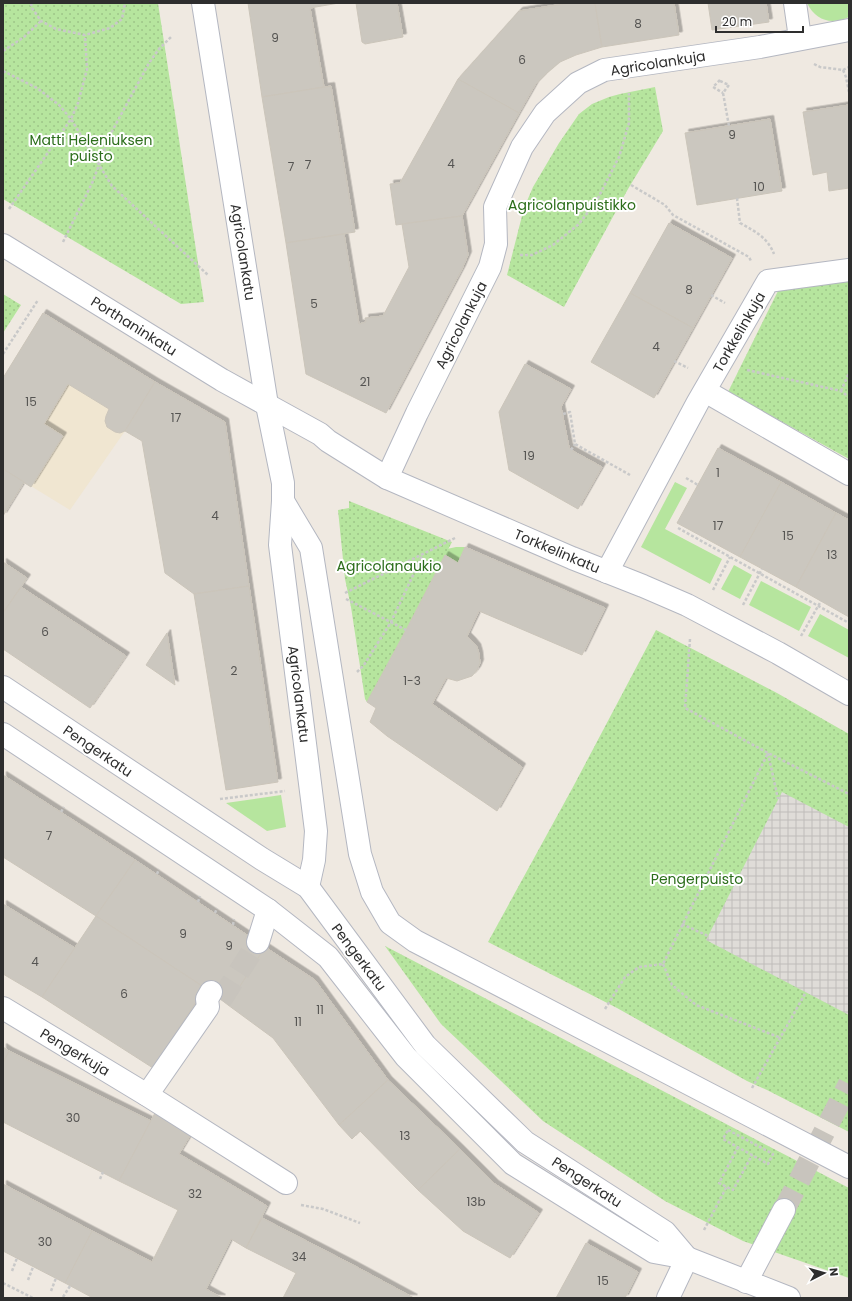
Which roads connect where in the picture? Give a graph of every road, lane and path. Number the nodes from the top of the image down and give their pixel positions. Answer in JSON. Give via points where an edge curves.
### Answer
{"nodes":[{"id":1,"x":31,"y":3,"type":"edge"},
{"id":2,"x":125,"y":3,"type":"edge"},
{"id":3,"x":204,"y":3,"type":"edge"},
{"id":4,"x":795,"y":3,"type":"edge"},
{"id":5,"x":41,"y":21,"type":"junction"},
{"id":6,"x":849,"y":30,"type":"edge"},
{"id":7,"x":85,"y":35,"type":"junction"},
{"id":8,"x":171,"y":37,"type":"dead end"},
{"id":9,"x":800,"y":38,"type":"junction"},
{"id":10,"x":3,"y":51,"type":"edge"},
{"id":11,"x":810,"y":62,"type":"dead end"},
{"id":12,"x":625,"y":67,"type":"junction"},
{"id":13,"x":849,"y":67,"type":"edge"},
{"id":14,"x":843,"y":70,"type":"junction"},
{"id":15,"x":3,"y":71,"type":"edge"},
{"id":16,"x":719,"y":74,"type":"dead end"},
{"id":17,"x":720,"y":80,"type":"junction"},
{"id":18,"x":849,"y":92,"type":"edge"},
{"id":19,"x":723,"y":93,"type":"junction"},
{"id":20,"x":72,"y":119,"type":"junction"},
{"id":21,"x":729,"y":126,"type":"dead end"},
{"id":22,"x":99,"y":164,"type":"junction"},
{"id":23,"x":631,"y":186,"type":"dead end"},
{"id":24,"x":737,"y":198,"type":"dead end"},
{"id":25,"x":9,"y":209,"type":"dead end"},
{"id":26,"x":63,"y":242,"type":"dead end"},
{"id":27,"x":3,"y":245,"type":"edge"},
{"id":28,"x":494,"y":254,"type":"junction"},
{"id":29,"x":776,"y":258,"type":"dead end"},
{"id":30,"x":752,"y":262,"type":"dead end"},
{"id":31,"x":849,"y":270,"type":"edge"},
{"id":32,"x":208,"y":275,"type":"dead end"},
{"id":33,"x":38,"y":300,"type":"dead end"},
{"id":34,"x":3,"y":354,"type":"edge"},
{"id":35,"x":674,"y":360,"type":"dead end"},
{"id":36,"x":721,"y":362,"type":"junction"},
{"id":37,"x":690,"y":368,"type":"dead end"},
{"id":38,"x":849,"y":374,"type":"edge"},
{"id":39,"x":705,"y":390,"type":"junction"},
{"id":40,"x":841,"y":391,"type":"junction"},
{"id":41,"x":849,"y":397,"type":"edge"},
{"id":42,"x":266,"y":405,"type":"junction"},
{"id":43,"x":563,"y":414,"type":"dead end"},
{"id":44,"x":575,"y":444,"type":"junction"},
{"id":45,"x":571,"y":450,"type":"dead end"},
{"id":46,"x":849,"y":474,"type":"edge"},
{"id":47,"x":634,"y":477,"type":"dead end"},
{"id":48,"x":387,"y":478,"type":"junction"},
{"id":49,"x":283,"y":501,"type":"junction"},
{"id":50,"x":678,"y":528,"type":"dead end"},
{"id":51,"x":455,"y":538,"type":"dead end"},
{"id":52,"x":423,"y":554,"type":"junction"},
{"id":53,"x":730,"y":557,"type":"junction"},
{"id":54,"x":762,"y":569,"type":"dead end"},
{"id":55,"x":607,"y":572,"type":"junction"},
{"id":56,"x":760,"y":573,"type":"junction"},
{"id":57,"x":712,"y":592,"type":"dead end"},
{"id":58,"x":343,"y":594,"type":"dead end"},
{"id":59,"x":344,"y":598,"type":"dead end"},
{"id":60,"x":821,"y":601,"type":"dead end"},
{"id":61,"x":818,"y":606,"type":"junction"},
{"id":62,"x":742,"y":608,"type":"dead end"},
{"id":63,"x":391,"y":622,"type":"junction"},
{"id":64,"x":849,"y":623,"type":"edge"},
{"id":65,"x":406,"y":630,"type":"dead end"},
{"id":66,"x":800,"y":638,"type":"dead end"},
{"id":67,"x":690,"y":639,"type":"dead end"},
{"id":68,"x":355,"y":674,"type":"dead end"},
{"id":69,"x":3,"y":687,"type":"edge"},
{"id":70,"x":849,"y":694,"type":"edge"},
{"id":71,"x":3,"y":734,"type":"edge"},
{"id":72,"x":768,"y":753,"type":"junction"},
{"id":73,"x":287,"y":790,"type":"dead end"},
{"id":74,"x":849,"y":794,"type":"edge"},
{"id":75,"x":218,"y":799,"type":"dead end"},
{"id":76,"x":778,"y":799,"type":"dead end"},
{"id":77,"x":65,"y":804,"type":"dead end"},
{"id":78,"x":61,"y":812,"type":"dead end"},
{"id":79,"x":308,"y":887,"type":"junction"},
{"id":80,"x":268,"y":910,"type":"junction"},
{"id":81,"x":682,"y":924,"type":"junction"},
{"id":82,"x":708,"y":936,"type":"dead end"},
{"id":83,"x":253,"y":939,"type":"tunnel mouth"},
{"id":84,"x":663,"y":964,"type":"junction"},
{"id":85,"x":806,"y":992,"type":"dead end"},
{"id":86,"x":214,"y":1000,"type":"tunnel mouth"},
{"id":87,"x":3,"y":1008,"type":"edge"},
{"id":88,"x":605,"y":1009,"type":"dead end"},
{"id":89,"x":781,"y":1038,"type":"junction"},
{"id":90,"x":751,"y":1090,"type":"dead end"},
{"id":91,"x":147,"y":1095,"type":"junction"},
{"id":92,"x":731,"y":1132,"type":"dead end"},
{"id":93,"x":738,"y":1148,"type":"junction"},
{"id":94,"x":768,"y":1152,"type":"dead end"},
{"id":95,"x":752,"y":1155,"type":"junction"},
{"id":96,"x":849,"y":1167,"type":"edge"},
{"id":97,"x":103,"y":1172,"type":"dead end"},
{"id":98,"x":100,"y":1179,"type":"dead end"},
{"id":99,"x":286,"y":1183,"type":"dead end"},
{"id":100,"x":727,"y":1186,"type":"junction"},
{"id":101,"x":297,"y":1204,"type":"dead end"},
{"id":102,"x":784,"y":1210,"type":"tunnel mouth"},
{"id":103,"x":360,"y":1223,"type":"dead end"},
{"id":104,"x":704,"y":1230,"type":"dead end"},
{"id":105,"x":17,"y":1258,"type":"dead end"},
{"id":106,"x":687,"y":1258,"type":"junction"},
{"id":107,"x":34,"y":1267,"type":"dead end"},
{"id":108,"x":12,"y":1271,"type":"dead end"},
{"id":109,"x":56,"y":1278,"type":"dead end"},
{"id":110,"x":28,"y":1280,"type":"dead end"},
{"id":111,"x":746,"y":1282,"type":"junction"},
{"id":112,"x":3,"y":1283,"type":"edge"},
{"id":113,"x":70,"y":1286,"type":"dead end"},
{"id":114,"x":51,"y":1291,"type":"dead end"},
{"id":115,"x":63,"y":1297,"type":"edge"},
{"id":116,"x":32,"y":1298,"type":"edge"},
{"id":117,"x":668,"y":1298,"type":"edge"},
{"id":118,"x":789,"y":1298,"type":"edge"}],
"edges":[{"from":1,"to":5,"type":"path"},
{"from":2,"to":7,"type":"path","via":[[122,19],[110,28]]},
{"from":3,"to":42,"type":"street","name":"Agricolankatu"},
{"from":4,"to":9,"type":"street"},
{"from":5,"to":7,"type":"path","via":[[56,29]]},
{"from":5,"to":10,"type":"path","via":[[24,37]]},
{"from":6,"to":9,"type":"street","name":"Agricolankuja"},
{"from":7,"to":20,"type":"path","via":[[87,69]]},
{"from":8,"to":22,"type":"path","via":[[149,64],[110,135]]},
{"from":9,"to":12,"type":"street","name":"Agricolankuja","via":[[760,47]]},
{"from":11,"to":14,"type":"path","via":[[820,67]]},
{"from":12,"to":28,"type":"street","name":"Agricolankuja","via":[[604,70],[578,83],[545,113],[522,147],[495,207]]},
{"from":12,"to":28,"type":"path","via":[[629,123],[619,157],[597,200],[579,224],[553,245],[532,255]]},
{"from":13,"to":14,"type":"path"},
{"from":14,"to":18,"type":"path"},
{"from":15,"to":20,"type":"path","via":[[37,88]]},
{"from":16,"to":17,"type":"path"},
{"from":17,"to":19,"type":"path","via":[[729,85]]},
{"from":17,"to":19,"type":"path","via":[[713,87]]},
{"from":19,"to":21,"type":"path"},
{"from":20,"to":22,"type":"path"},
{"from":20,"to":25,"type":"path"},
{"from":22,"to":26,"type":"path"},
{"from":22,"to":32,"type":"path","via":[[112,186]]},
{"from":23,"to":30,"type":"path","via":[[665,205],[673,215],[749,257]]},
{"from":24,"to":29,"type":"path","via":[[740,223],[770,244]]},
{"from":27,"to":42,"type":"street","name":"Porthaninkatu"},
{"from":28,"to":48,"type":"street","name":"Agricolankuja"},
{"from":31,"to":36,"type":"street","name":"Torkkelinkuja","via":[[768,281]]},
{"from":33,"to":34,"type":"path"},
{"from":35,"to":37,"type":"path"},
{"from":36,"to":39,"type":"street","name":"Torkkelinkuja"},
{"from":36,"to":40,"type":"path"},
{"from":38,"to":40,"type":"path"},
{"from":39,"to":46,"type":"street"},
{"from":39,"to":55,"type":"street","name":"Torkkelinkuja"},
{"from":40,"to":41,"type":"path"},
{"from":42,"to":48,"type":"street","name":"Torkkelinkatu","via":[[320,434]]},
{"from":42,"to":49,"type":"street","name":"Agricolankatu","via":[[282,483]]},
{"from":43,"to":44,"type":"path","via":[[570,412]]},
{"from":44,"to":45,"type":"path"},
{"from":44,"to":47,"type":"path"},
{"from":48,"to":55,"type":"street","name":"Torkkelinkatu"},
{"from":49,"to":79,"type":"street","name":"Agricolankatu","via":[[280,545],[316,831],[314,860]]},
{"from":49,"to":96,"type":"street","name":"Agricolankatu","via":[[311,548],[360,854],[372,892],[390,923],[415,941]]},
{"from":50,"to":53,"type":"path"},
{"from":51,"to":52,"type":"path"},
{"from":52,"to":58,"type":"path"},
{"from":52,"to":63,"type":"path"},
{"from":53,"to":56,"type":"path"},
{"from":53,"to":57,"type":"path"},
{"from":54,"to":56,"type":"path"},
{"from":55,"to":70,"type":"street","name":"Torkkelinkatu","via":[[686,605]]},
{"from":56,"to":61,"type":"path"},
{"from":56,"to":62,"type":"path"},
{"from":59,"to":63,"type":"path"},
{"from":60,"to":61,"type":"path"},
{"from":61,"to":64,"type":"path"},
{"from":61,"to":66,"type":"path"},
{"from":63,"to":65,"type":"path"},
{"from":63,"to":68,"type":"path","via":[[364,665]]},
{"from":67,"to":72,"type":"path","via":[[685,708]]},
{"from":69,"to":79,"type":"street","name":"Pengerkatu"},
{"from":71,"to":80,"type":"street","name":"Pengerkatu"},
{"from":72,"to":74,"type":"path"},
{"from":72,"to":76,"type":"path"},
{"from":72,"to":81,"type":"path"},
{"from":73,"to":75,"type":"path"},
{"from":77,"to":78,"type":"path"},
{"from":79,"to":106,"type":"street","name":"Pengerkatu","via":[[425,1045],[525,1142],[665,1232]]},
{"from":80,"to":83,"type":"street"},
{"from":80,"to":106,"type":"street","name":"Pengerkatu","via":[[328,958],[406,1057],[513,1164],[654,1252]]},
{"from":81,"to":82,"type":"path"},
{"from":81,"to":84,"type":"path"},
{"from":84,"to":88,"type":"path","via":[[639,967],[625,977]]},
{"from":84,"to":89,"type":"path","via":[[672,985],[696,1005]]},
{"from":85,"to":89,"type":"path"},
{"from":86,"to":91,"type":"street"},
{"from":87,"to":91,"type":"street","name":"Pengerkuja"},
{"from":89,"to":90,"type":"path"},
{"from":91,"to":99,"type":"street","name":"Pengerkuja"},
{"from":92,"to":93,"type":"path","via":[[728,1130],[723,1139]]},
{"from":93,"to":95,"type":"path"},
{"from":93,"to":100,"type":"path","via":[[719,1183]]},
{"from":94,"to":95,"type":"path","via":[[773,1154],[768,1164]]},
{"from":95,"to":100,"type":"path","via":[[733,1190]]},
{"from":97,"to":98,"type":"path"},
{"from":100,"to":104,"type":"path"},
{"from":101,"to":103,"type":"path","via":[[323,1209]]},
{"from":102,"to":111,"type":"street"},
{"from":105,"to":108,"type":"path"},
{"from":106,"to":111,"type":"street","name":"Pengerkatu"},
{"from":106,"to":117,"type":"street"},
{"from":107,"to":110,"type":"path"},
{"from":109,"to":114,"type":"path"},
{"from":111,"to":118,"type":"street","name":"Pengerkatu"},
{"from":112,"to":116,"type":"path"},
{"from":113,"to":115,"type":"path"}]}
